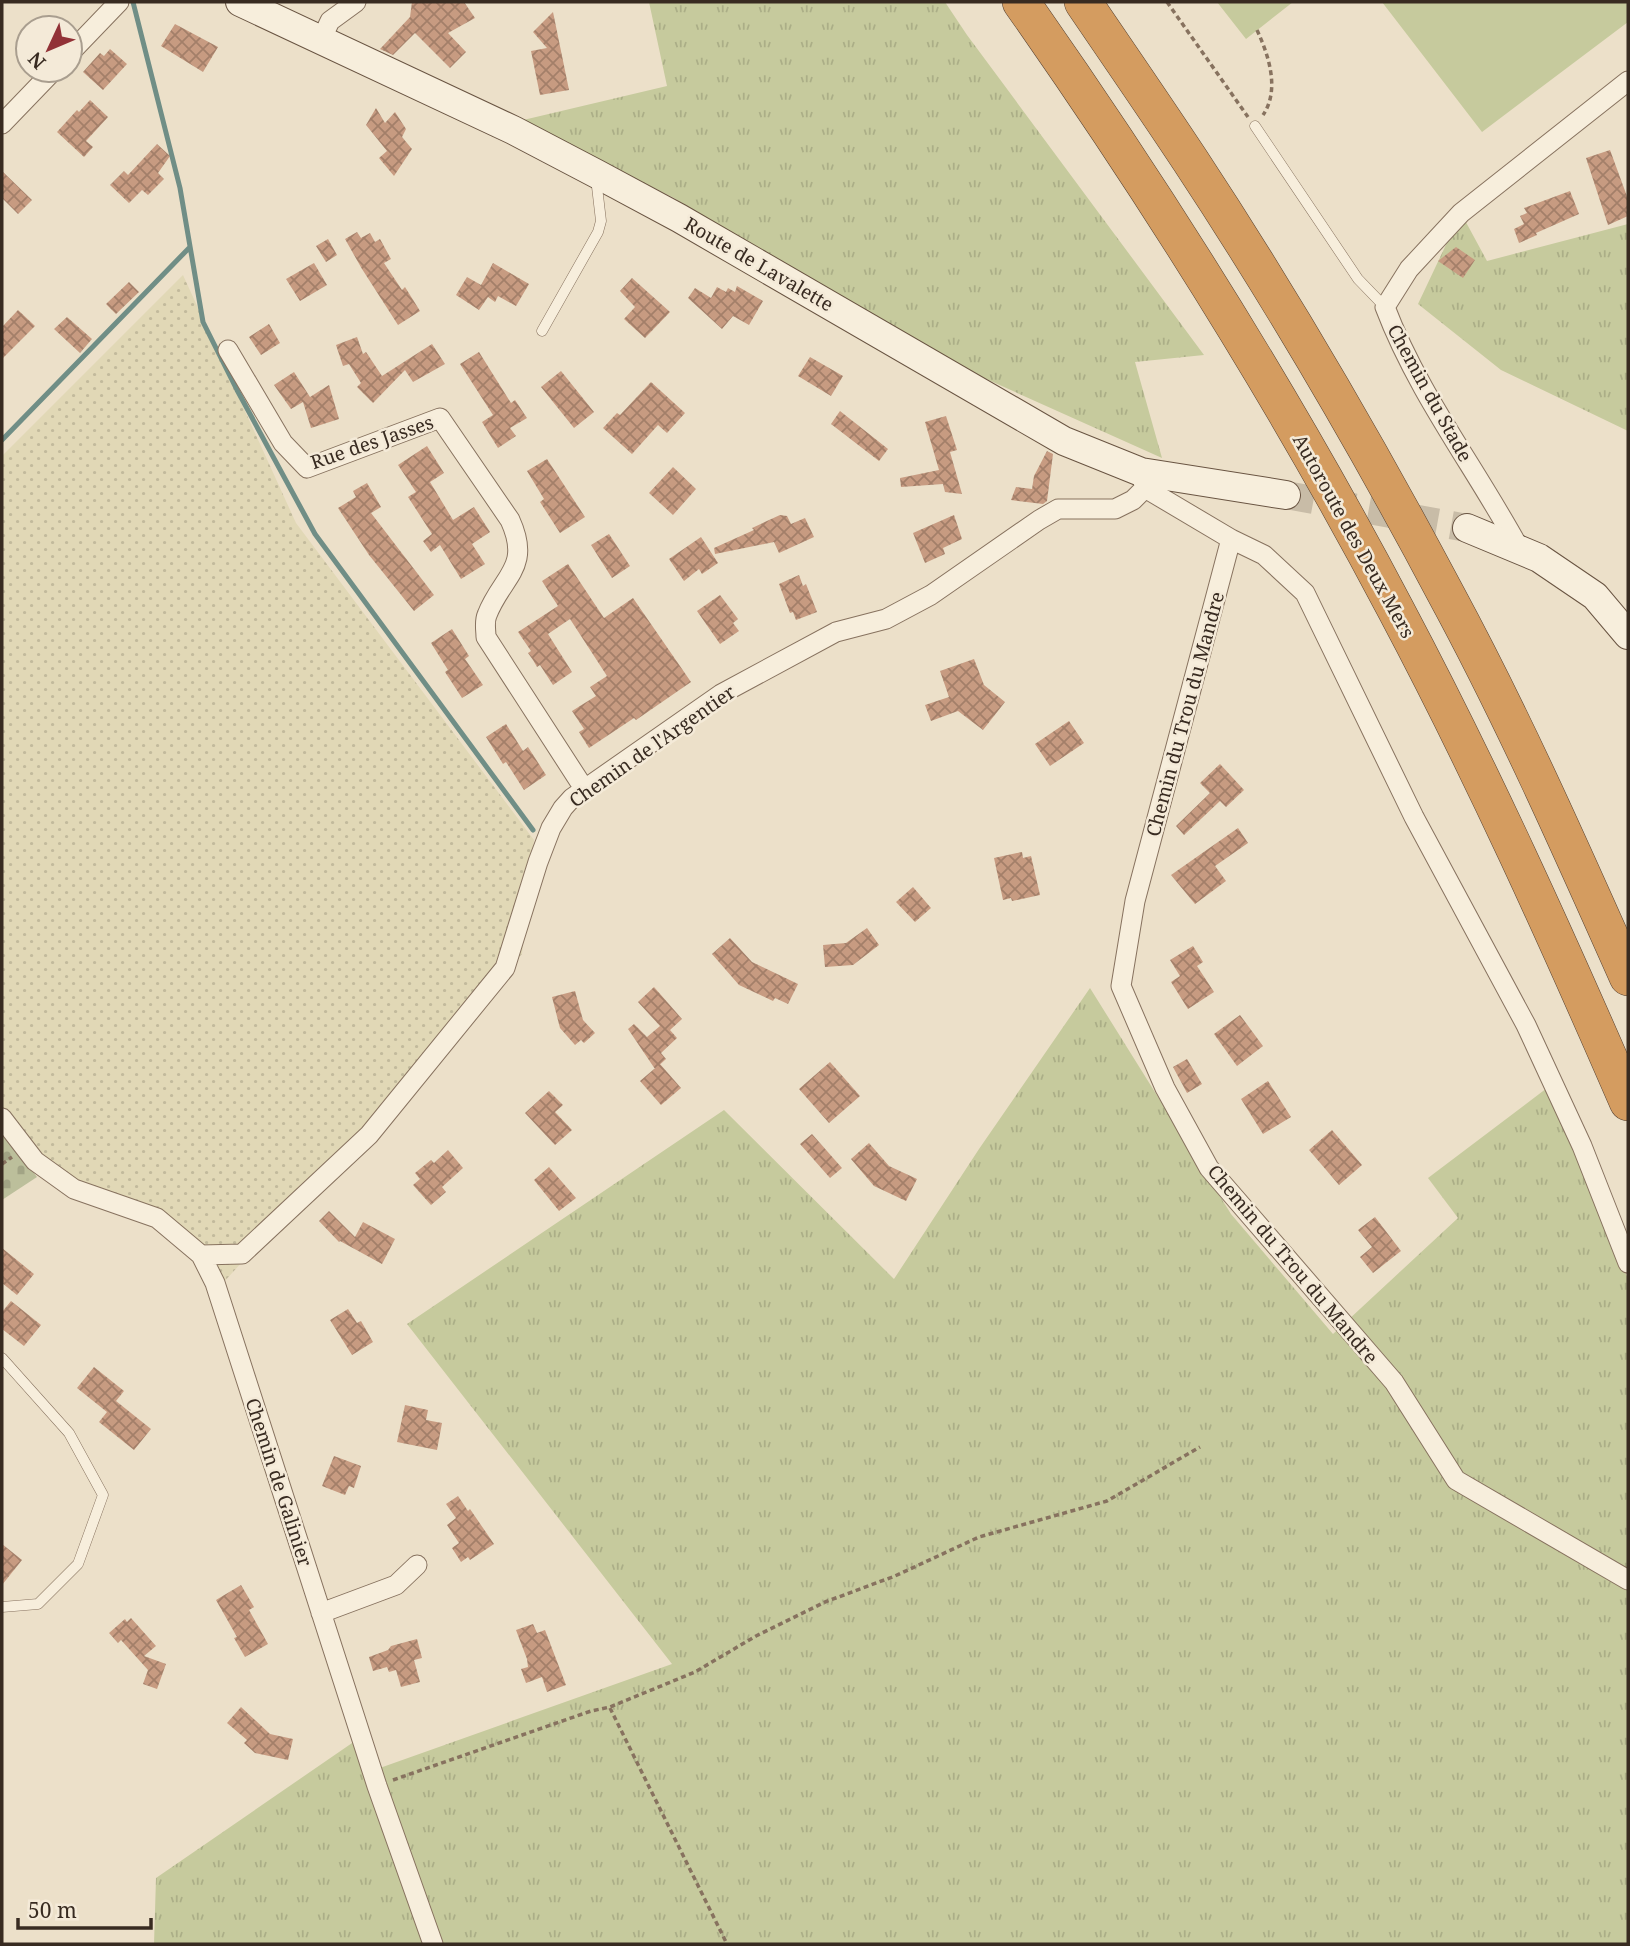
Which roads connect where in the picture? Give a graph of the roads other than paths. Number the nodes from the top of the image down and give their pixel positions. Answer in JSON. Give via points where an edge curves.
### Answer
{"nodes":[{"id":1,"x":119,"y":2,"type":"edge"},
{"id":2,"x":240,"y":2,"type":"edge"},
{"id":3,"x":356,"y":2,"type":"edge"},
{"id":4,"x":1021,"y":2,"type":"edge"},
{"id":5,"x":1083,"y":2,"type":"edge"},
{"id":6,"x":84,"y":38,"type":"edge"},
{"id":7,"x":321,"y":40,"type":"junction"},
{"id":8,"x":41,"y":84,"type":"edge"},
{"id":9,"x":1627,"y":86,"type":"edge"},
{"id":10,"x":2,"y":124,"type":"edge"},
{"id":11,"x":1255,"y":126,"type":"road end"},
{"id":12,"x":597,"y":173,"type":"junction"},
{"id":13,"x":1385,"y":307,"type":"junction"},
{"id":14,"x":542,"y":331,"type":"dead end"},
{"id":15,"x":228,"y":349,"type":"dead end"},
{"id":16,"x":1143,"y":480,"type":"junction"},
{"id":17,"x":1286,"y":495,"type":"tunnel mouth"},
{"id":18,"x":1467,"y":528,"type":"tunnel mouth"},
{"id":19,"x":1231,"y":539,"type":"junction"},
{"id":20,"x":1519,"y":548,"type":"junction"},
{"id":21,"x":1628,"y":635,"type":"edge"},
{"id":22,"x":585,"y":790,"type":"junction"},
{"id":23,"x":1628,"y":977,"type":"edge"},
{"id":24,"x":1628,"y":1102,"type":"edge"},
{"id":25,"x":2,"y":1118,"type":"edge"},
{"id":26,"x":201,"y":1255,"type":"junction"},
{"id":27,"x":1628,"y":1263,"type":"edge"},
{"id":28,"x":2,"y":1358,"type":"edge"},
{"id":29,"x":417,"y":1565,"type":"dead end"},
{"id":30,"x":1628,"y":1580,"type":"edge"},
{"id":31,"x":2,"y":1607,"type":"edge"},
{"id":32,"x":321,"y":1613,"type":"junction"},
{"id":33,"x":433,"y":1944,"type":"edge"}],
"edges":[{"from":1,"to":6,"type":"street"},
{"from":2,"to":7,"type":"main road","name":"Route de Lavalette"},
{"from":3,"to":7,"type":"street","via":[[330,21]]},
{"from":4,"to":24,"type":"highway","name":"Autoroute des Deux Mers","via":[[1147,187],[1328,485],[1397,611],[1501,822]]},
{"from":5,"to":23,"type":"highway","via":[[1198,172],[1380,472],[1449,599],[1549,802]]},
{"from":7,"to":12,"type":"main road","name":"Route de Lavalette"},
{"from":8,"to":10,"type":"street"},
{"from":9,"to":13,"type":"street","name":"Chemin du Stade","via":[[1461,213],[1409,269]]},
{"from":11,"to":13,"type":"lane","via":[[1357,279]]},
{"from":12,"to":14,"type":"lane","via":[[598,232]]},
{"from":12,"to":16,"type":"main road","name":"Route de Lavalette","via":[[1064,441]]},
{"from":13,"to":20,"type":"street","name":"Chemin du Stade","via":[[1397,340],[1448,432]]},
{"from":15,"to":22,"type":"street","name":"Rue des Jasses","via":[[283,443],[307,468],[440,418],[517,536],[519,554],[485,617],[486,637]]},
{"from":16,"to":17,"type":"main road","name":"Route de Lavalette"},
{"from":16,"to":19,"type":"street"},
{"from":16,"to":22,"type":"street","name":"Chemin de l'Argentier","via":[[1133,500],[1115,509],[1058,509],[931,595],[886,619],[836,632],[721,694]]},
{"from":18,"to":20,"type":"main road"},
{"from":19,"to":27,"type":"street","via":[[1264,555],[1305,593],[1414,817],[1526,1025],[1582,1146]]},
{"from":19,"to":30,"type":"street","name":"Chemin du Trou du Mandre","via":[[1135,901],[1121,986],[1165,1088],[1209,1168],[1394,1382],[1456,1480]]},
{"from":20,"to":21,"type":"main road","via":[[1595,596]]},
{"from":22,"to":26,"type":"street","name":"Chemin de l'Argentier","via":[[563,808],[551,828],[505,968],[369,1135],[242,1254]]},
{"from":25,"to":26,"type":"street","name":"Chemin de Galinier","via":[[35,1161],[74,1189],[157,1218]]},
{"from":26,"to":32,"type":"street","name":"Chemin de Galinier","via":[[215,1283]]},
{"from":28,"to":31,"type":"lane","via":[[69,1433],[103,1495],[78,1564],[38,1604]]},
{"from":29,"to":32,"type":"street","via":[[396,1585]]},
{"from":32,"to":33,"type":"street","name":"Chemin de Galinier"}]}
